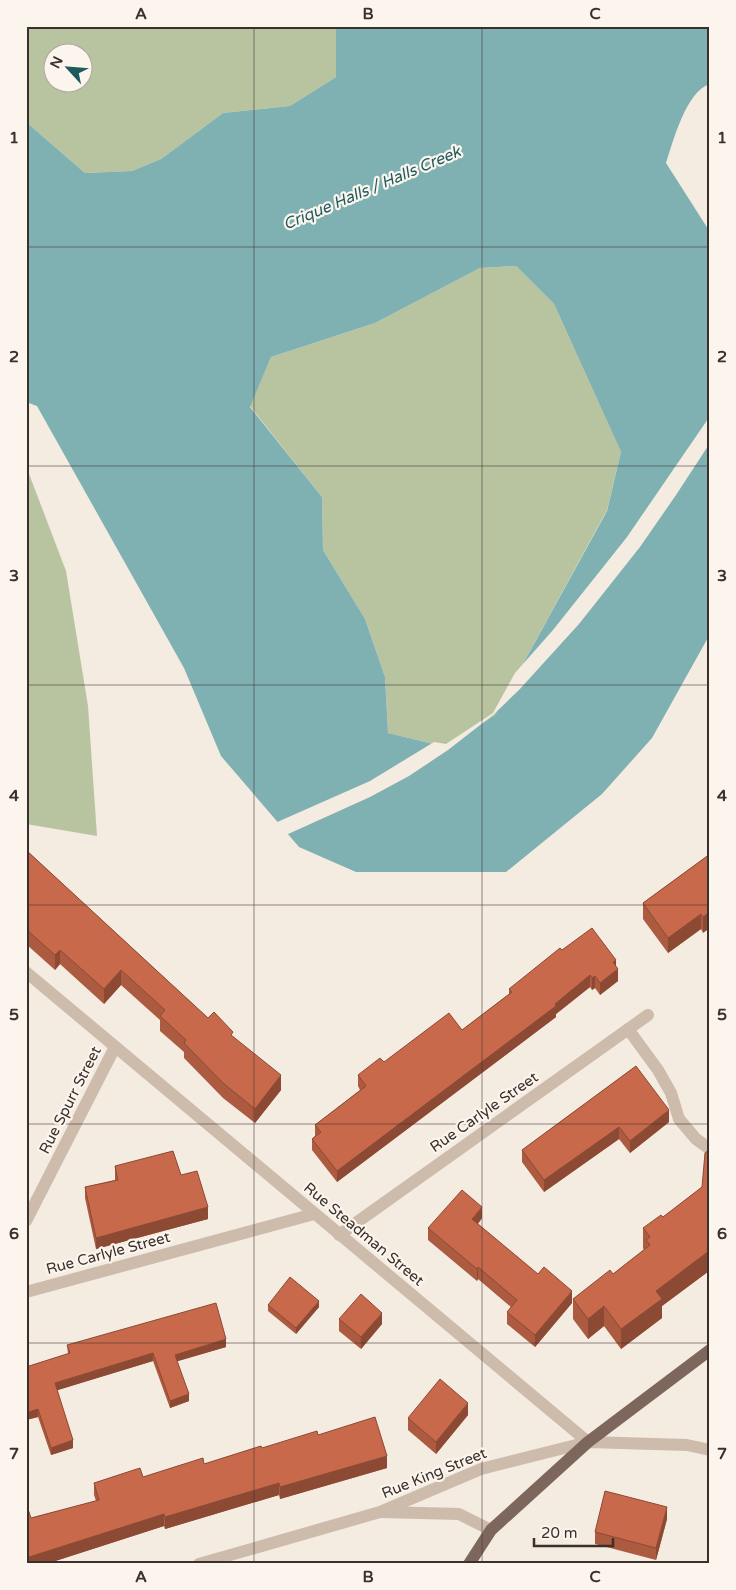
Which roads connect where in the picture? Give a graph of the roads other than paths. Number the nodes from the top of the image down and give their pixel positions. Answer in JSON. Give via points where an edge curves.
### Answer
{"nodes":[{"id":1,"x":26,"y":972,"type":"edge"},
{"id":2,"x":648,"y":1015,"type":"dead end"},
{"id":3,"x":628,"y":1030,"type":"junction"},
{"id":4,"x":115,"y":1047,"type":"junction"},
{"id":5,"x":710,"y":1149,"type":"edge"},
{"id":6,"x":314,"y":1214,"type":"junction"},
{"id":7,"x":26,"y":1222,"type":"edge"},
{"id":8,"x":339,"y":1235,"type":"junction"},
{"id":9,"x":26,"y":1292,"type":"edge"},
{"id":10,"x":710,"y":1350,"type":"edge"},
{"id":11,"x":588,"y":1442,"type":"junction"},
{"id":12,"x":710,"y":1450,"type":"edge"},
{"id":13,"x":380,"y":1512,"type":"junction"},
{"id":14,"x":491,"y":1530,"type":"junction"},
{"id":15,"x":199,"y":1564,"type":"edge"},
{"id":16,"x":469,"y":1564,"type":"edge"}],
"edges":[{"from":1,"to":4,"type":"street","name":"Rue Steadman Street"},
{"from":2,"to":3,"type":"street","name":"Rue Carlyle Street"},
{"from":3,"to":5,"type":"street","via":[[658,1070],[671,1093],[679,1119],[696,1139]]},
{"from":3,"to":8,"type":"street","name":"Rue Carlyle Street"},
{"from":4,"to":6,"type":"street","name":"Rue Steadman Street"},
{"from":4,"to":7,"type":"street","name":"Rue Spurr Street"},
{"from":6,"to":8,"type":"street","name":"Rue Steadman Street"},
{"from":6,"to":9,"type":"street","name":"Rue Carlyle Street"},
{"from":8,"to":11,"type":"street","name":"Rue Steadman Street"},
{"from":10,"to":11,"type":"main road"},
{"from":11,"to":12,"type":"street"},
{"from":11,"to":13,"type":"street","name":"Rue King Street","via":[[481,1469]]},
{"from":11,"to":14,"type":"main road"},
{"from":13,"to":14,"type":"street","name":"Rue King Street","via":[[459,1514]]},
{"from":13,"to":15,"type":"street","name":"Rue King Street"},
{"from":14,"to":16,"type":"main road"}]}
